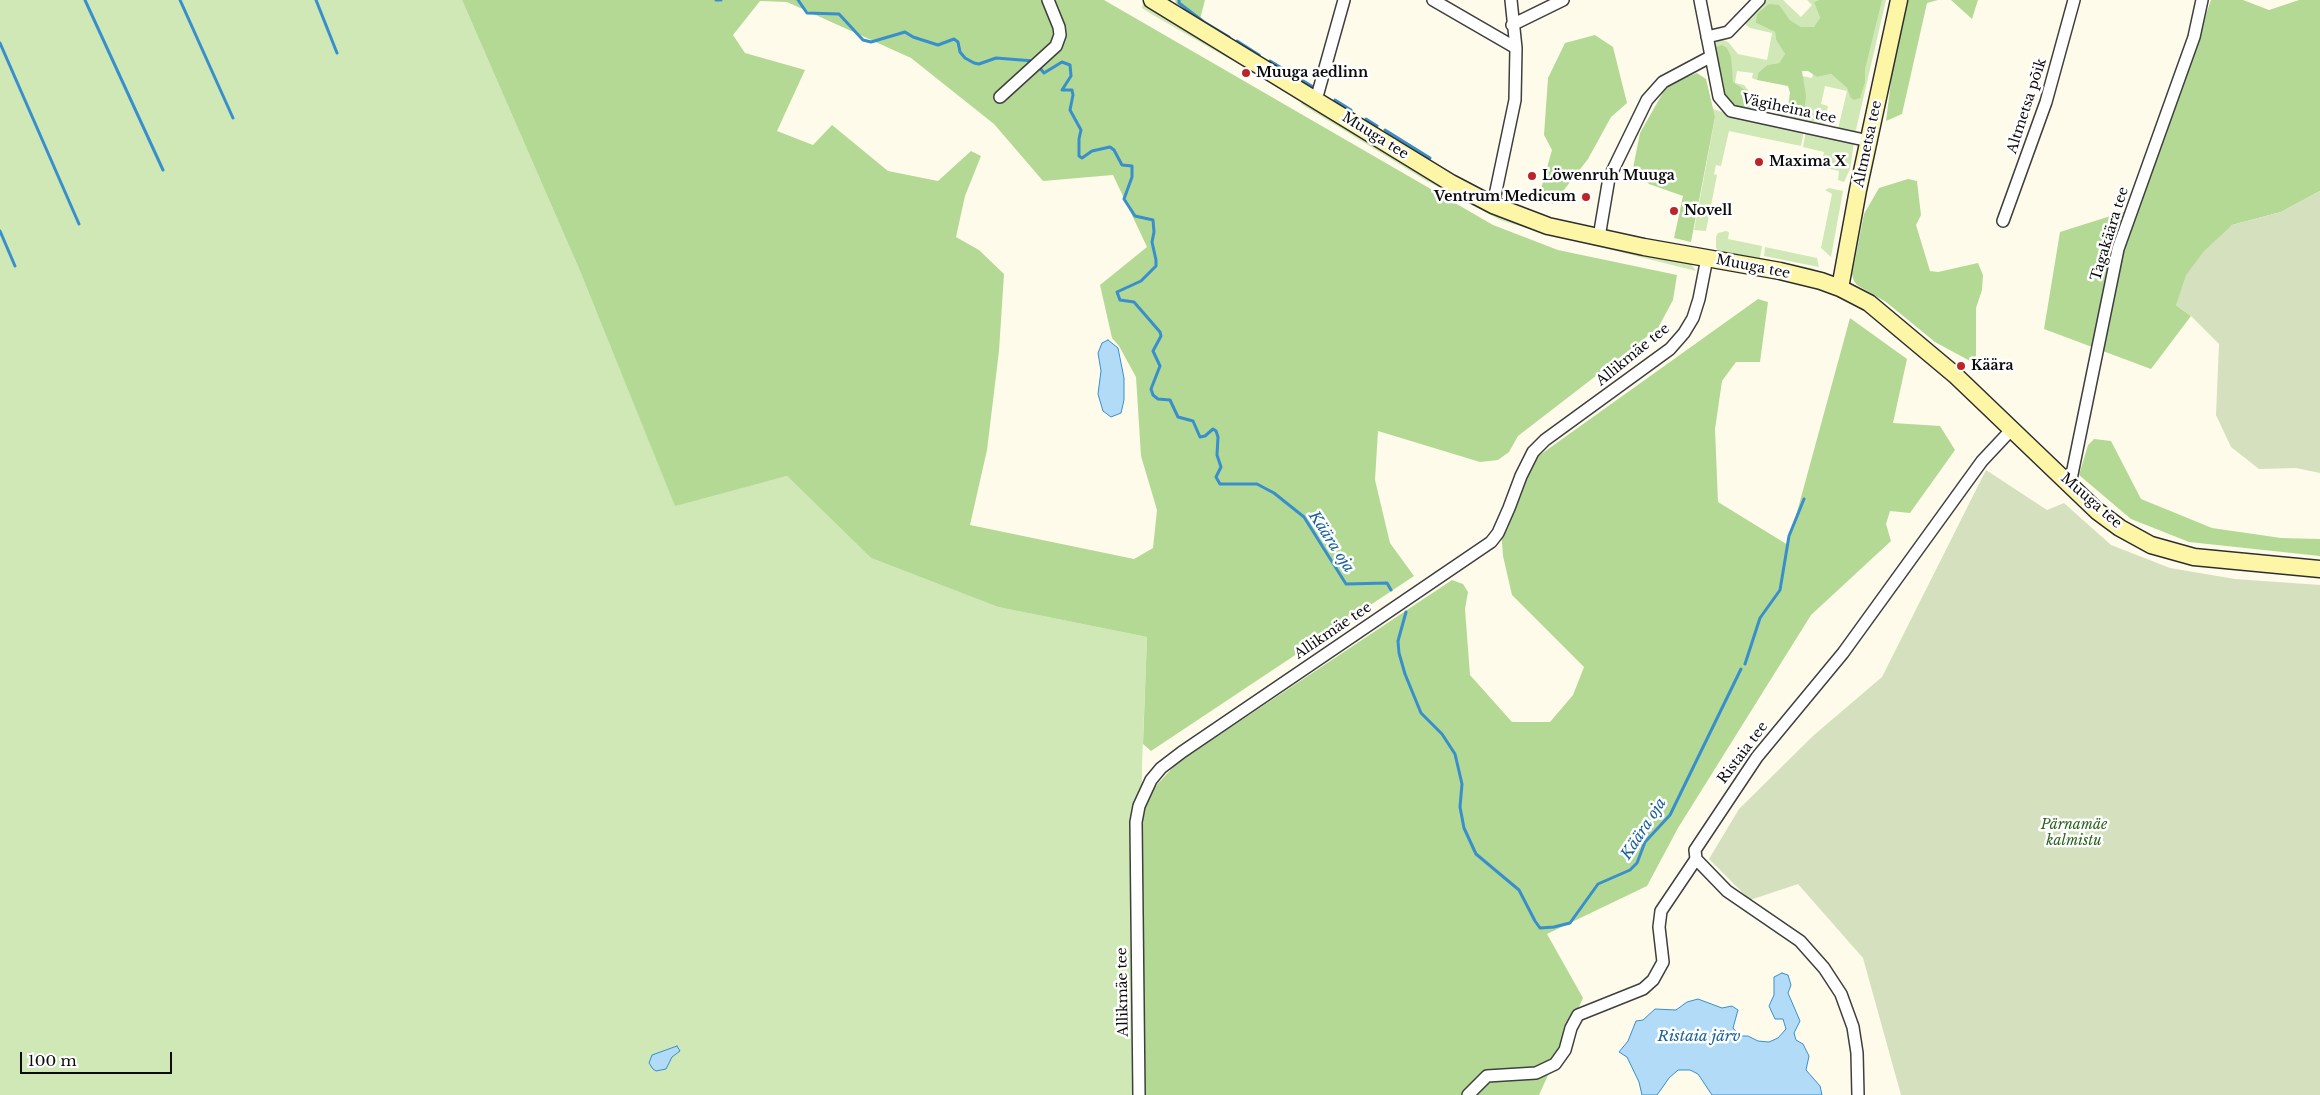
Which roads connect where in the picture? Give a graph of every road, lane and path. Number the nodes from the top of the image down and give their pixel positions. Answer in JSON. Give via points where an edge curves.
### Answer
{"nodes":[{"id":1,"x":1048,"y":0,"type":"edge"},
{"id":2,"x":1344,"y":0,"type":"edge"},
{"id":3,"x":1433,"y":0,"type":"edge"},
{"id":4,"x":1511,"y":0,"type":"edge"},
{"id":5,"x":1563,"y":0,"type":"edge"},
{"id":6,"x":1700,"y":0,"type":"edge"},
{"id":7,"x":1759,"y":0,"type":"edge"},
{"id":8,"x":1899,"y":0,"type":"edge"},
{"id":9,"x":2074,"y":0,"type":"edge"},
{"id":10,"x":2202,"y":0,"type":"edge"},
{"id":11,"x":1160,"y":2,"type":"edge"},
{"id":12,"x":1512,"y":25,"type":"junction"},
{"id":13,"x":1707,"y":36,"type":"junction"},
{"id":14,"x":1516,"y":48,"type":"junction"},
{"id":15,"x":1710,"y":57,"type":"junction"},
{"id":16,"x":1000,"y":97,"type":"dead end"},
{"id":17,"x":1316,"y":100,"type":"junction"},
{"id":18,"x":1869,"y":141,"type":"junction"},
{"id":19,"x":1493,"y":205,"type":"junction"},
{"id":20,"x":2003,"y":221,"type":"dead end"},
{"id":21,"x":1598,"y":237,"type":"junction"},
{"id":22,"x":1707,"y":258,"type":"junction"},
{"id":23,"x":1840,"y":288,"type":"junction"},
{"id":24,"x":2012,"y":429,"type":"junction"},
{"id":25,"x":2070,"y":484,"type":"junction"},
{"id":26,"x":2320,"y":569,"type":"edge"},
{"id":27,"x":1696,"y":860,"type":"junction"},
{"id":28,"x":1139,"y":1095,"type":"edge"},
{"id":29,"x":1468,"y":1095,"type":"edge"},
{"id":30,"x":1858,"y":1095,"type":"edge"}],
"edges":[{"from":1,"to":16,"type":"street","via":[[1059,27],[1056,46]]},
{"from":2,"to":17,"type":"street"},
{"from":3,"to":14,"type":"street"},
{"from":4,"to":12,"type":"street"},
{"from":5,"to":12,"type":"street"},
{"from":6,"to":13,"type":"street","name":"Vägiheina tee"},
{"from":7,"to":13,"type":"street","via":[[1728,32]]},
{"from":8,"to":18,"type":"main road","name":"Altmetsa tee"},
{"from":9,"to":20,"type":"street","name":"Altmetsa põik","via":[[2046,102]]},
{"from":10,"to":25,"type":"street","name":"Tagakäära tee","via":[[2194,37],[2118,250]]},
{"from":11,"to":17,"type":"main road","name":"Muuga tee"},
{"from":12,"to":14,"type":"street"},
{"from":13,"to":15,"type":"street","name":"Vägiheina tee"},
{"from":14,"to":19,"type":"street","via":[[1515,100]]},
{"from":15,"to":18,"type":"street","name":"Vägiheina tee","via":[[1719,97],[1731,111]]},
{"from":15,"to":21,"type":"street","via":[[1663,82],[1647,100],[1609,178]]},
{"from":17,"to":19,"type":"main road","name":"Muuga tee","via":[[1451,183]]},
{"from":18,"to":23,"type":"main road","name":"Altmetsa tee"},
{"from":19,"to":21,"type":"main road","name":"Muuga tee","via":[[1548,226]]},
{"from":21,"to":22,"type":"main road","name":"Muuga tee"},
{"from":22,"to":23,"type":"main road","name":"Muuga tee","via":[[1780,271]]},
{"from":22,"to":28,"type":"street","name":"Allikmäe tee","via":[[1699,299],[1684,333],[1670,349],[1533,452],[1498,533],[1491,542],[1182,752],[1151,780],[1139,806],[1136,822]]},
{"from":23,"to":24,"type":"main road","name":"Muuga tee","via":[[1892,320]]},
{"from":24,"to":25,"type":"main road","name":"Muuga tee"},
{"from":24,"to":27,"type":"street","name":"Ristaia tee","via":[[1982,461],[1843,653],[1757,757],[1694,850]]},
{"from":25,"to":26,"type":"main road","name":"Muuga tee","via":[[2120,528],[2158,547],[2194,557]]},
{"from":27,"to":29,"type":"street","name":"Ristaia tee","via":[[1661,911],[1663,962],[1653,980],[1643,989],[1578,1015],[1565,1050],[1554,1064],[1536,1073],[1487,1076]]},
{"from":27,"to":30,"type":"street","via":[[1727,891],[1800,941],[1824,968],[1840,994],[1853,1027]]}]}
